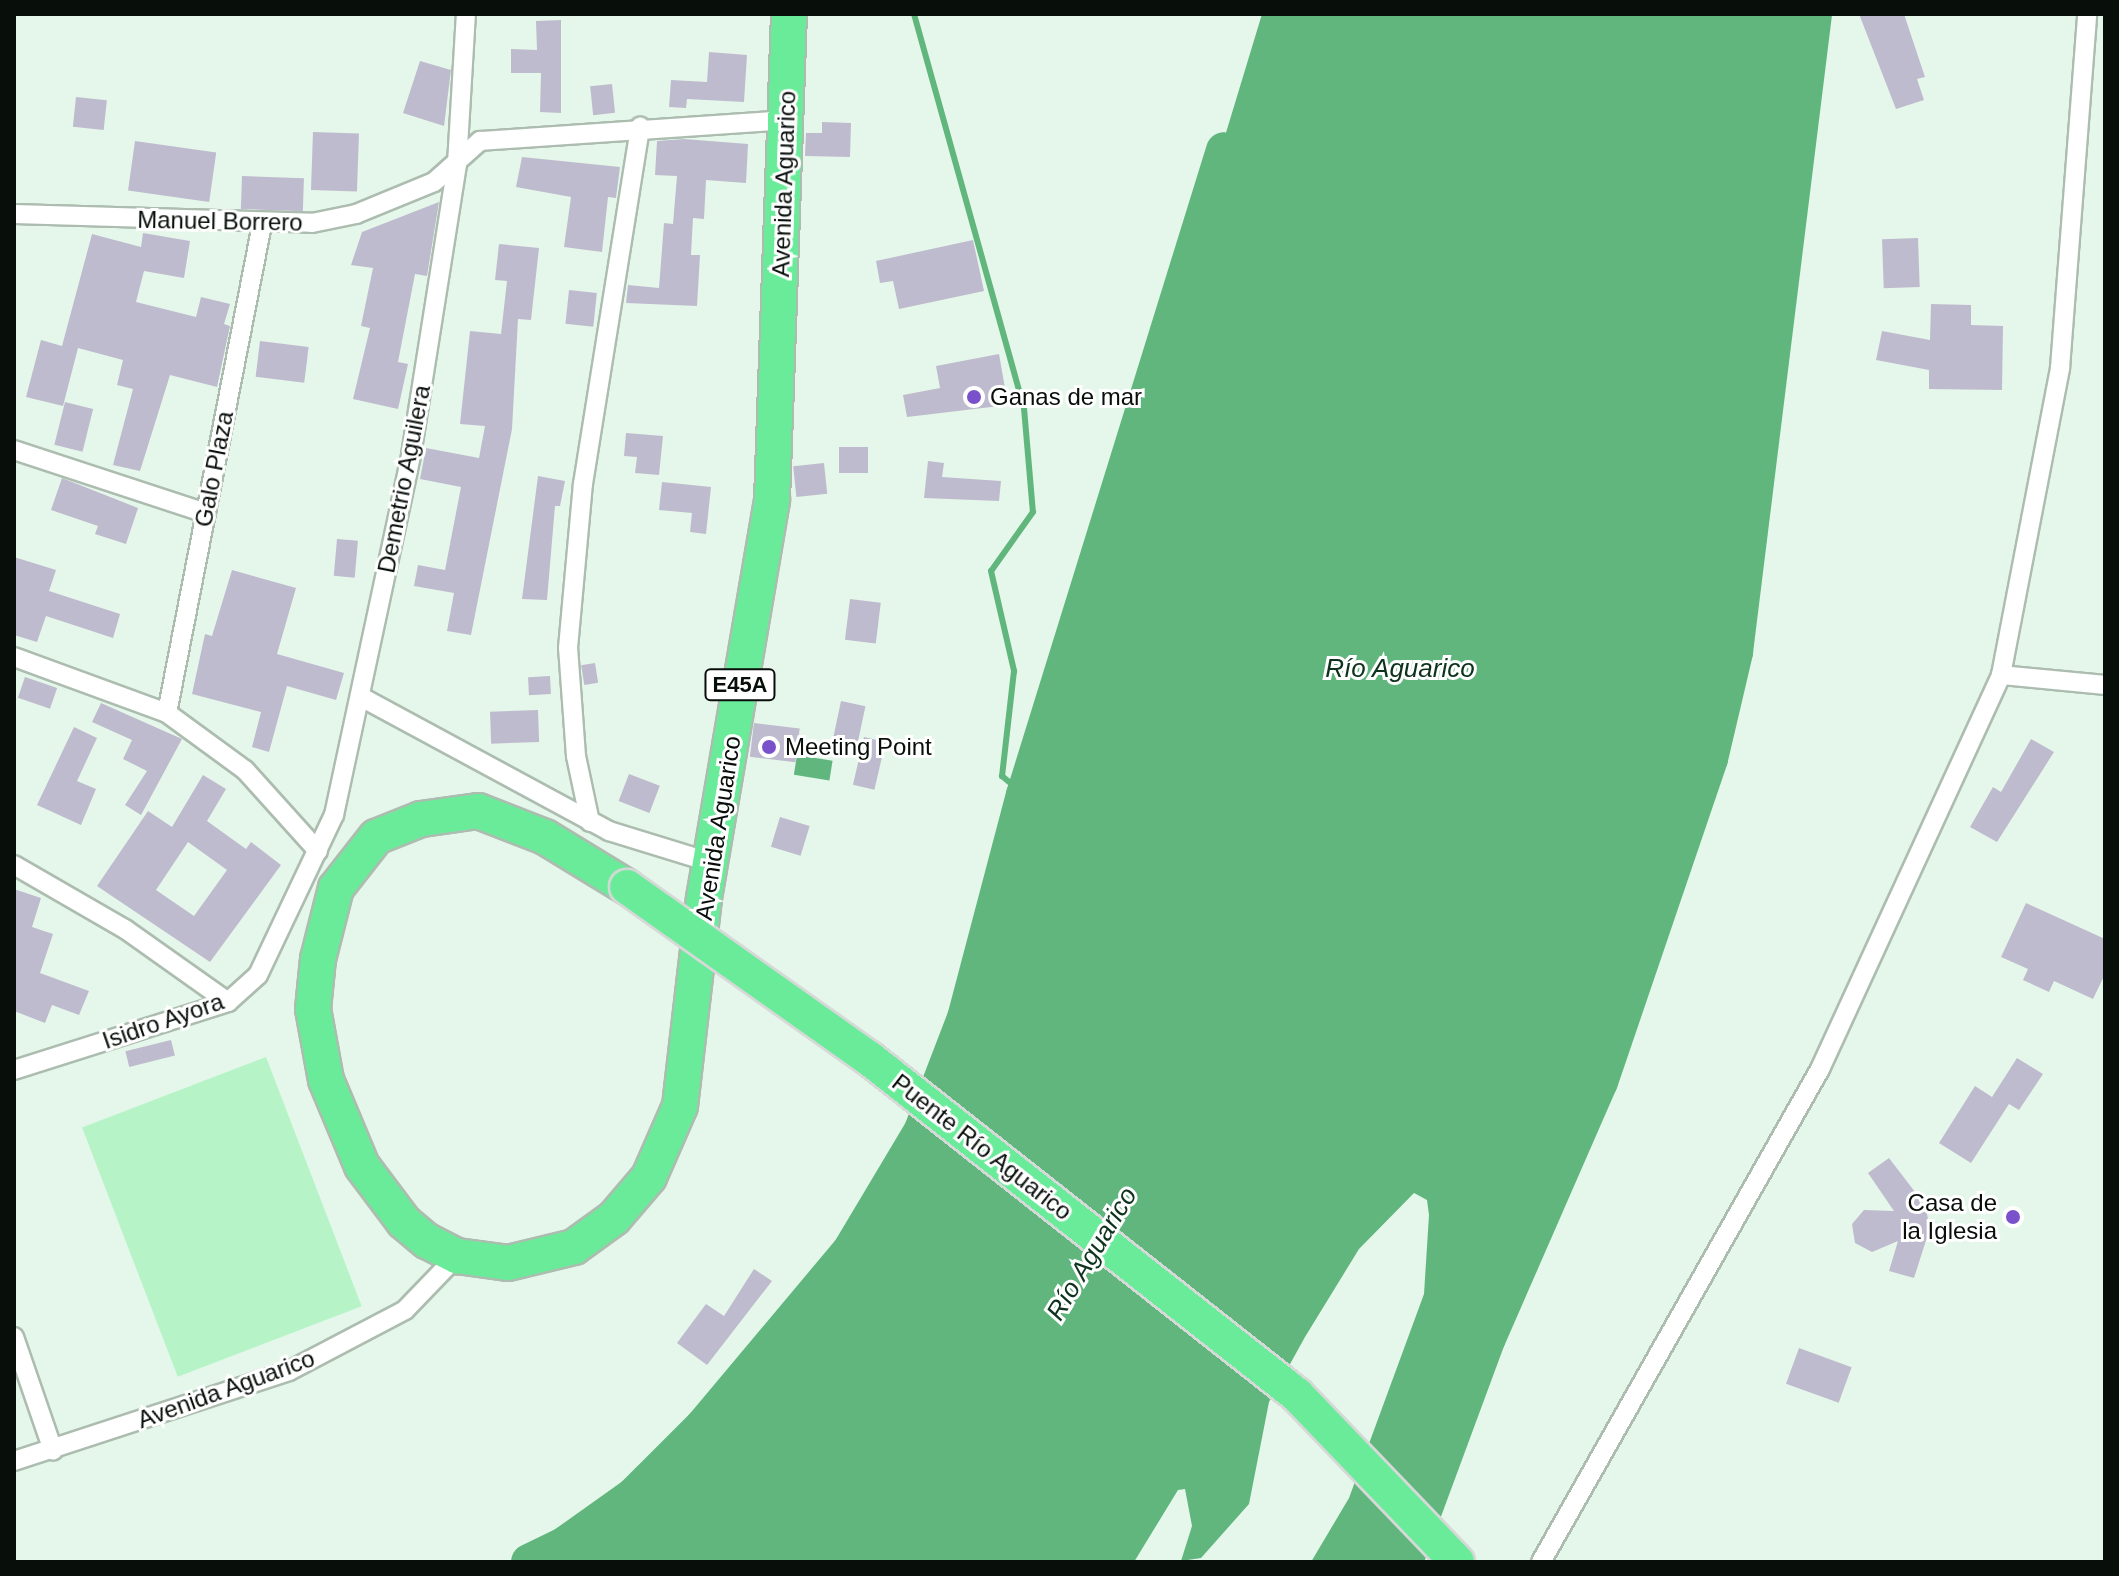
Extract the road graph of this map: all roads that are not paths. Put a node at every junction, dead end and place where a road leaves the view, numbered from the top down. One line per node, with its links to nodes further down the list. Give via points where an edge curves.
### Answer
1 (466, 14): 6 (street, Demetrio Aguilera)
2 (789, 14): 4 (highway, Avenida Aguarico / E45A)
3 (2087, 14): 12 (street, via 2060,368)
4 (786, 120): 5 (street, Manuel Borrero); 18 (highway, Avenida Aguarico / E45A, via 772,500)
5 (640, 127): 6 (street, Manuel Borrero, via 480,141); 16 (street, via 583,484 568,648 576,756)
6 (457, 164): 8 (street, Manuel Borrero, via 434,182 356,214); 14 (street, Demetrio Aguilera, via 411,455)
7 (14, 214): 8 (street, Manuel Borrero)
8 (262, 226): 10 (street, Galo Plaza)
9 (14, 450): 10 (street)
10 (206, 513): 15 (street, Galo Plaza)
11 (14, 657): 15 (street)
12 (2001, 675): 13 (street); 28 (street, via 1820,1069)
13 (2105, 685)
14 (363, 698): 16 (street); 17 (street, Demetrio Aguilera, via 334,815)
15 (167, 713): 17 (street, via 245,770)
16 (590, 822): 18 (street)
17 (318, 851): 20 (street, Demetrio Aguilera)
18 (710, 862): 23 (highway, Avenida Aguarico / E45A, via 683,1093 649,1177 614,1218 574,1247 508,1263)
19 (14, 865): 21 (street, via 125,929)
20 (278, 928): 21 (street, Isidro Ayora, via 258,975)
21 (228, 1002): 22 (street, Isidro Ayora)
22 (14, 1070)
23 (457, 1256): 25 (street, Avenida Aguarico, via 405,1310 289,1371); 27 (highway, Puente Río Aguarico / E45A, bridge, via 427,1241 383,1197 347,1138 326,1080 313,1009 318,959 336,888 376,837 421,819 478,811 545,837 627,887 870,1059 1297,1395)
24 (14, 1337): 25 (street)
25 (53, 1450): 26 (street, Avenida Aguarico)
26 (14, 1461)
27 (1457, 1562)
28 (1541, 1562)

